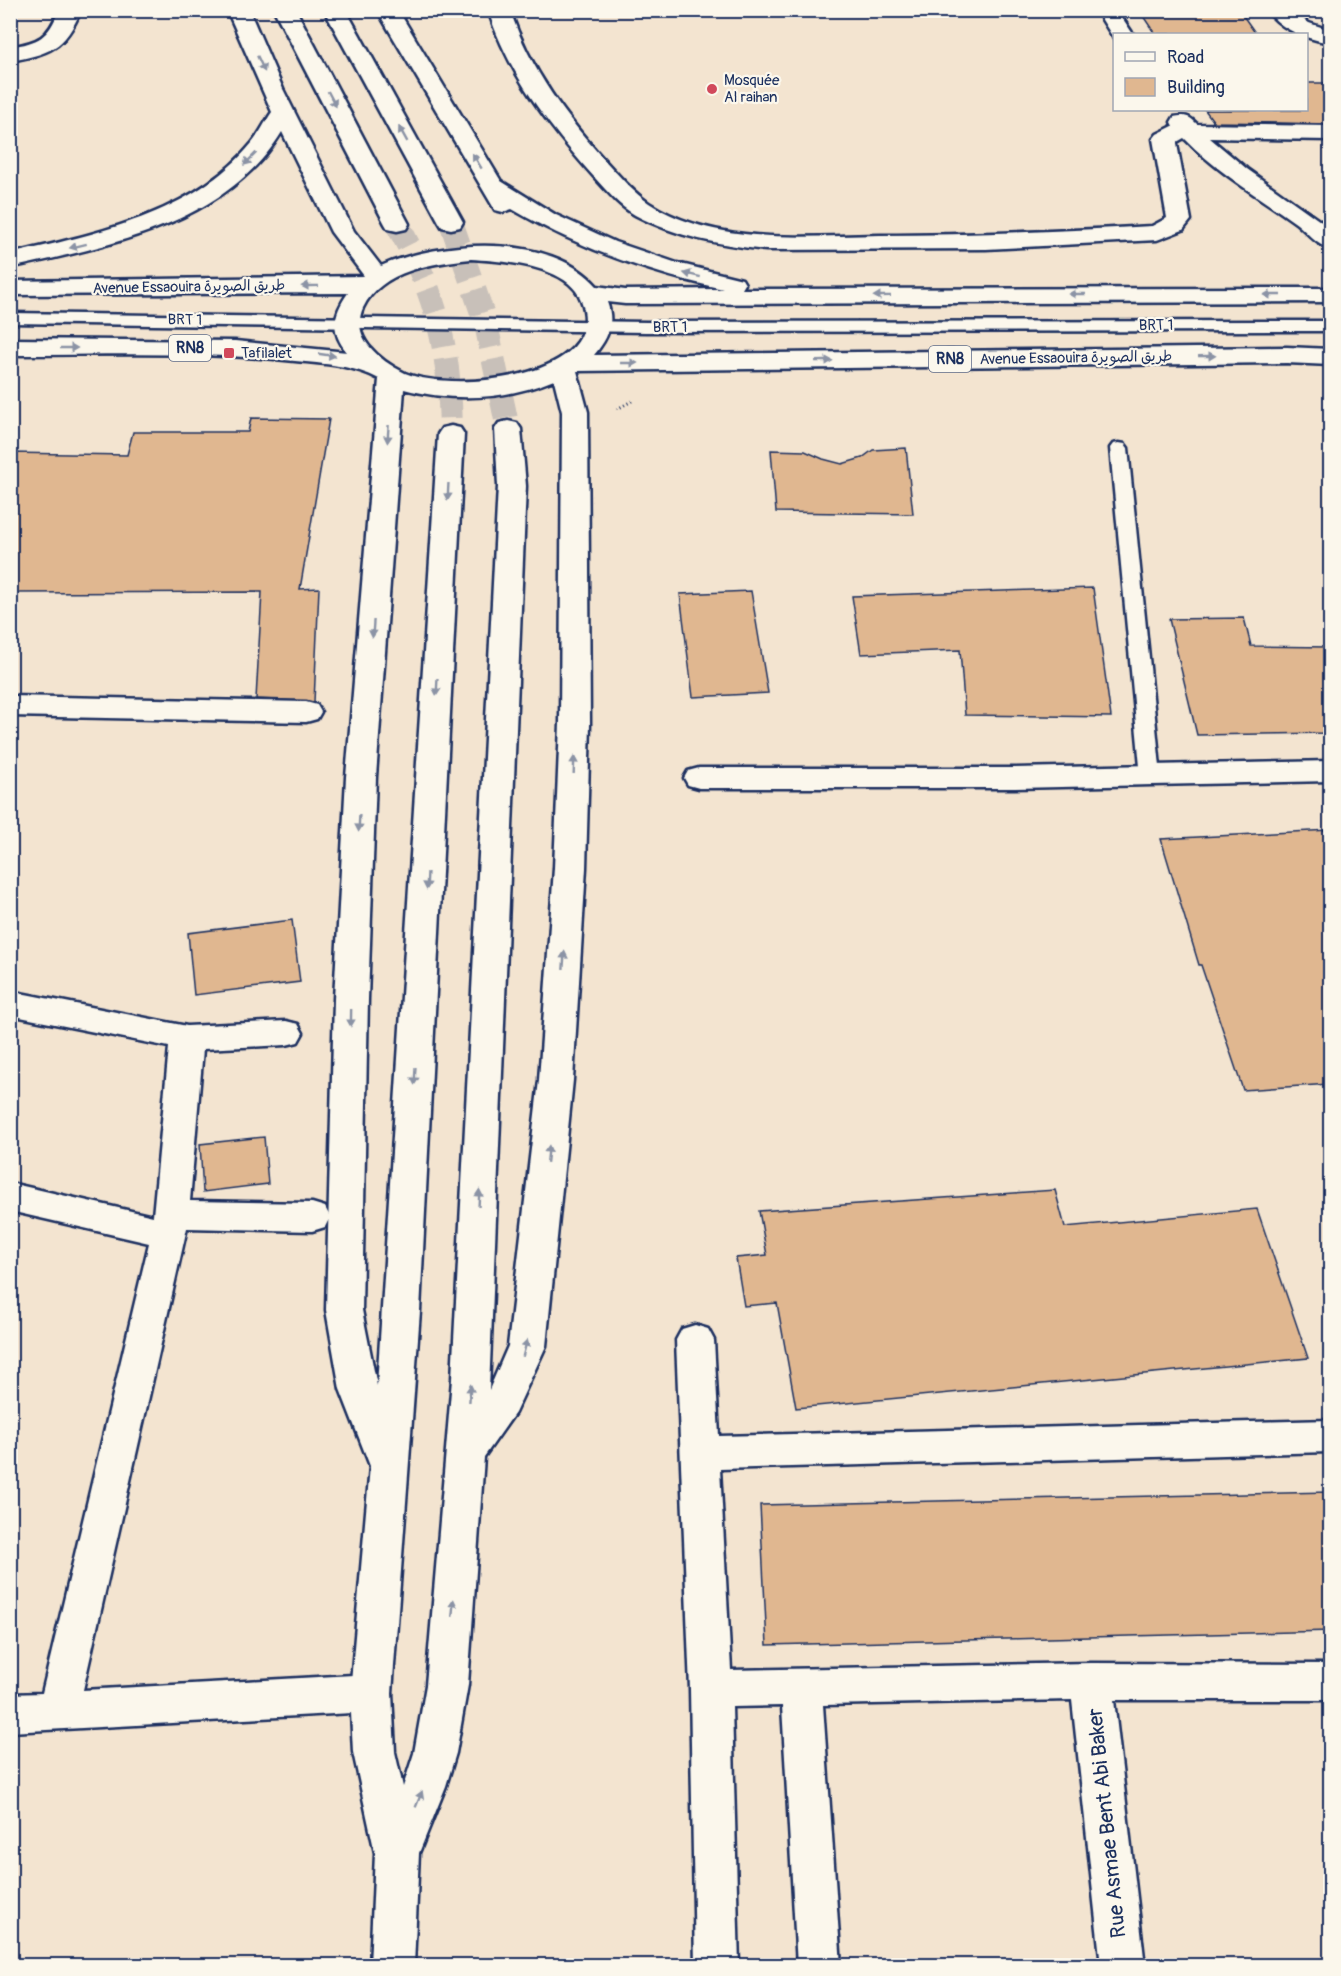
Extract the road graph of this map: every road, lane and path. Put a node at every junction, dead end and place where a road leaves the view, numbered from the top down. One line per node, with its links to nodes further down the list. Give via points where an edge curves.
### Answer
1 (70, 10): 11 (main road, via 61,33 43,48)
2 (238, 10): 13 (main road, one-way to 13)
3 (285, 10): 20 (main road, one-way to 20)
4 (334, 10): 18 (main road, one-way to 4)
5 (387, 10): 16 (main road, one-way to 5)
6 (499, 10): 14 (main road, via 510,44 536,89 581,148 625,196 662,220 713,236 766,243 890,244 1157,233 1174,225 1180,213 1165,139 1176,132)
7 (1106, 10): 9 (main road)
8 (1277, 10): 10 (main road, via 1299,28)
9 (1121, 33)
10 (1330, 37)
11 (10, 54)
12 (1173, 111): 14 (main road)
13 (283, 112): 22 (main road, one-way to 22, via 275,129 245,165 199,198 90,243); 24 (main road, via 343,232)
14 (1190, 131): 15 (main road); 17 (main road, via 1234,171)
15 (1330, 133)
16 (492, 186): 23 (main road); 28 (main road, one-way to 16, via 717,281 630,256 555,225)
17 (1293, 210): 19 (main road); 21 (main road)
18 (451, 222)
19 (1330, 222)
20 (398, 224)
21 (1330, 241)
22 (10, 261)
23 (544, 262): 24 (main road, via 496,253 445,255 405,266); 26 (main road, via 579,280)
24 (373, 282): 25 (main road, Avenue Essaouira طريق الصويرة, one-way to 25); 30 (main road, via 357,297)
25 (10, 288)
26 (590, 292): 28 (main road, via 625,297); 32 (main road, via 597,303)
27 (1330, 295): 28 (main road, one-way to 28)
28 (811, 297)
29 (10, 318): 30 (lane, BRT 1)
30 (347, 322): 32 (lane, BRT 1); 36 (main road, via 356,350)
31 (1330, 326): 32 (lane, BRT 1)
32 (598, 327): 35 (main road, via 593,339)
33 (10, 347): 36 (main road, RN8, one-way to 36, via 259,349 332,356)
34 (1330, 357): 35 (main road, Avenue Essaouira طريق الصويرة / RN8, one-way to 34)
35 (567, 364): 36 (main road, via 519,384 466,390 423,385); 53 (main road, one-way to 35, via 493,1419 514,1383 527,1346 555,1080 570,868 575,724 574,411)
36 (380, 369): 55 (main road, one-way to 55, via 351,999 344,1310 357,1388)
37 (508, 429): 53 (main road, one-way to 37, via 512,486)
38 (451, 434): 55 (main road, one-way to 55, via 402,1311)
39 (1119, 448): 43 (lane)
40 (10, 706): 41 (main road)
41 (306, 712)
42 (1330, 771): 43 (main road)
43 (1151, 777): 44 (main road)
44 (699, 778)
45 (10, 1003): 47 (main road)
46 (286, 1033): 47 (main road)
47 (187, 1038): 50 (main road)
48 (10, 1197): 50 (main road)
49 (312, 1216): 50 (main road)
50 (171, 1224): 61 (main road)
51 (695, 1340): 54 (main road)
52 (1330, 1436): 54 (main road)
53 (465, 1452): 63 (main road, one-way to 53, via 425,1786 442,1719)
54 (701, 1452): 59 (main road)
55 (389, 1464): 60 (main road)
56 (1091, 1681): 57 (main road); 58 (main road); 67 (main road, Rue Asmae Bent Abi Baker)
57 (1330, 1682)
58 (801, 1687): 59 (main road); 66 (main road)
59 (711, 1689): 65 (main road)
60 (371, 1693): 61 (main road); 63 (main road, via 374,1752)
61 (58, 1711): 62 (main road)
62 (10, 1713)
63 (397, 1853): 64 (main road)
64 (392, 1965)
65 (717, 1965)
66 (819, 1965)
67 (1123, 1965)

